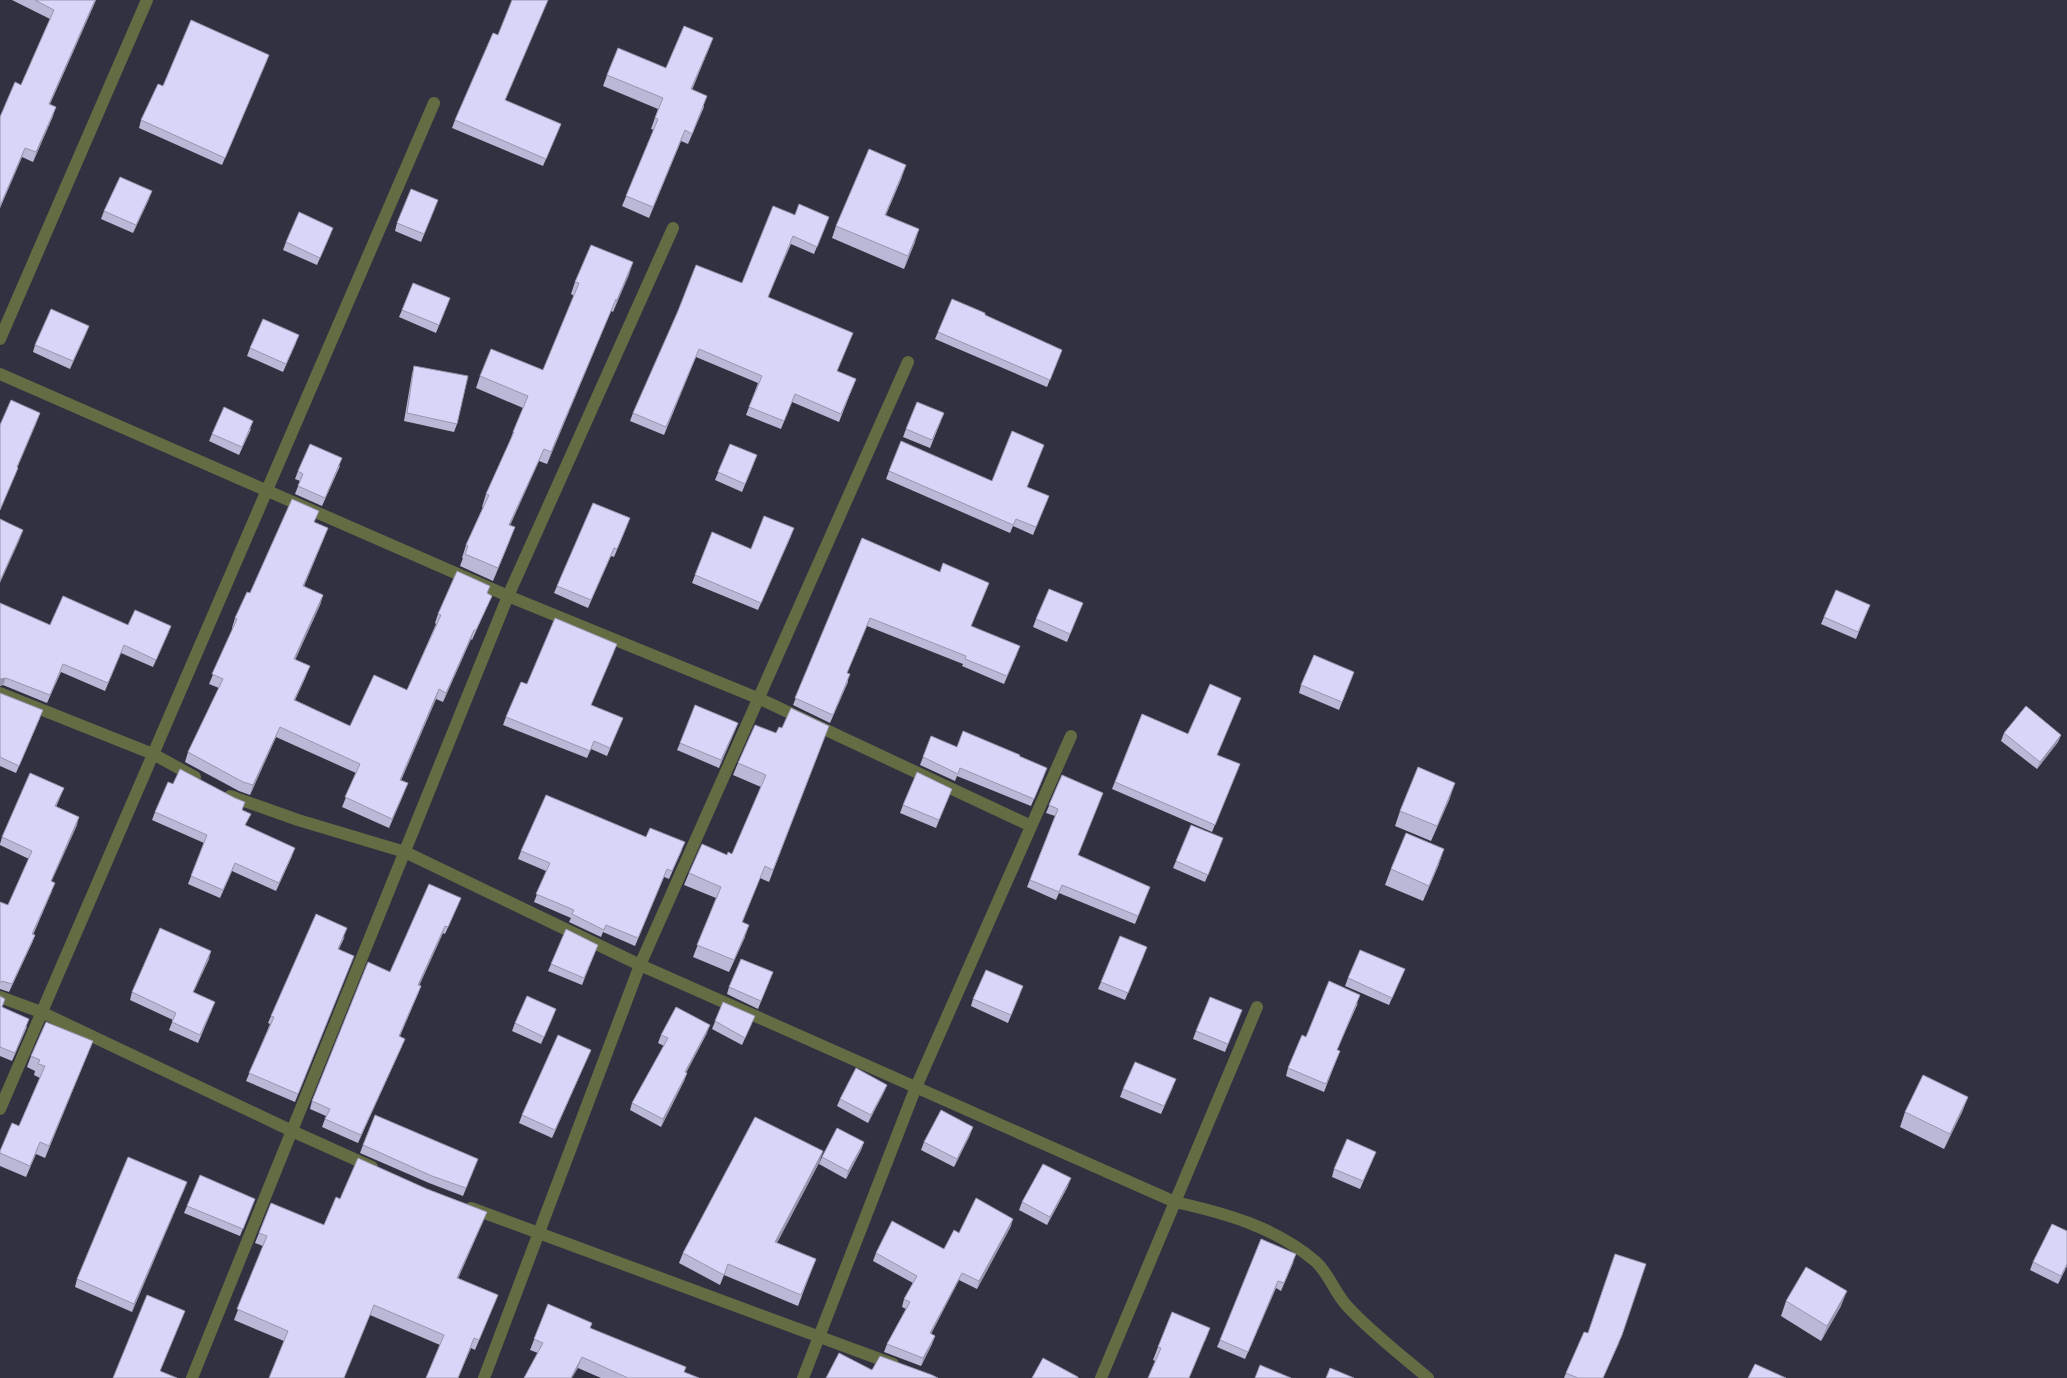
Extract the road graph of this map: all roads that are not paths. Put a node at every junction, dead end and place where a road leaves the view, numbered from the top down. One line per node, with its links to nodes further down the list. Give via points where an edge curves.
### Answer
1 (147, 0): 4 (street)
2 (434, 104): 7 (street)
3 (673, 228): 8 (street)
4 (0, 339)
5 (908, 362): 10 (street)
6 (0, 374): 7 (street)
7 (266, 491): 8 (street); 12 (street)
8 (508, 596): 10 (street); 16 (street)
9 (0, 693): 12 (street)
10 (760, 699): 15 (street); 17 (street)
11 (1071, 736): 15 (street)
12 (153, 754): 13 (street); 20 (street)
13 (203, 781)
14 (220, 790): 16 (street, via 236,799)
15 (1031, 826): 21 (street)
16 (405, 852): 17 (street); 23 (street)
17 (640, 965): 21 (street); 27 (street)
18 (0, 997): 20 (street)
19 (1257, 1007): 25 (street)
20 (41, 1012): 22 (street); 23 (street)
21 (916, 1087): 25 (street); 28 (street)
22 (0, 1109)
23 (292, 1131): 24 (street); 30 (street)
24 (381, 1171)
25 (1175, 1202): 33 (street); 34 (street, via 1221,1212 1245,1222 1280,1237 1316,1262 1363,1323)
26 (460, 1204): 27 (street)
27 (539, 1234): 28 (street); 31 (street)
28 (820, 1337): 29 (street); 32 (street)
29 (903, 1368)
30 (192, 1378)
31 (484, 1378)
32 (803, 1378)
33 (1101, 1378)
34 (1428, 1378)

